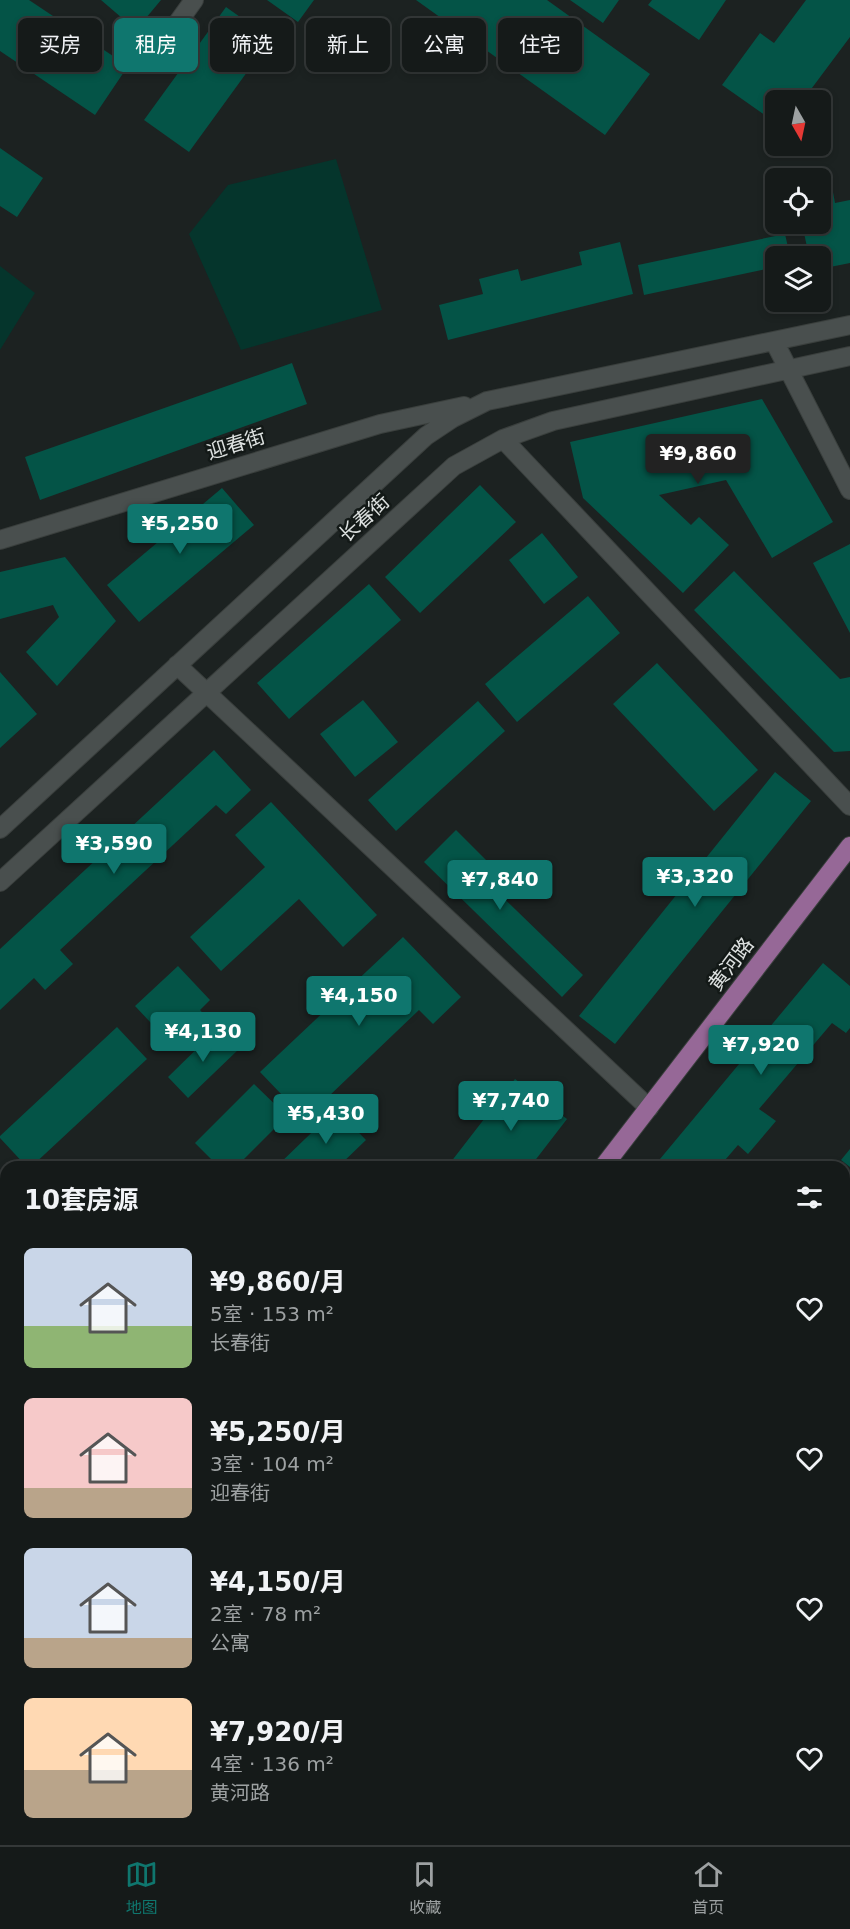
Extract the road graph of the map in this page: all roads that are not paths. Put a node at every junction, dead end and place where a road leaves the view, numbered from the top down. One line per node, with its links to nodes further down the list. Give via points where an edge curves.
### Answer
1 (194, 0): 2 (street)
2 (181, 18)
3 (850, 325): 4 (street, 长春街)
4 (774, 341): 6 (street); 7 (street, 长春街)
5 (850, 356): 6 (street, 长春街)
6 (788, 370): 8 (street, 长春街, via 553,421); 9 (street)
7 (487, 401): 10 (street, 迎春街, via 380,423); 11 (street, 长春街, via 426,436)
8 (503, 439): 12 (street, 长春街, via 454,466); 13 (street)
9 (850, 489)
10 (0, 540)
11 (177, 665): 12 (street); 14 (street, 长春街)
12 (207, 693): 16 (street, 长春街); 17 (street)
13 (850, 806)
14 (0, 829)
15 (850, 846): 17 (main road, 黄河路)
16 (0, 882)
17 (649, 1108): 18 (main road, 黄河路)
18 (608, 1161)

